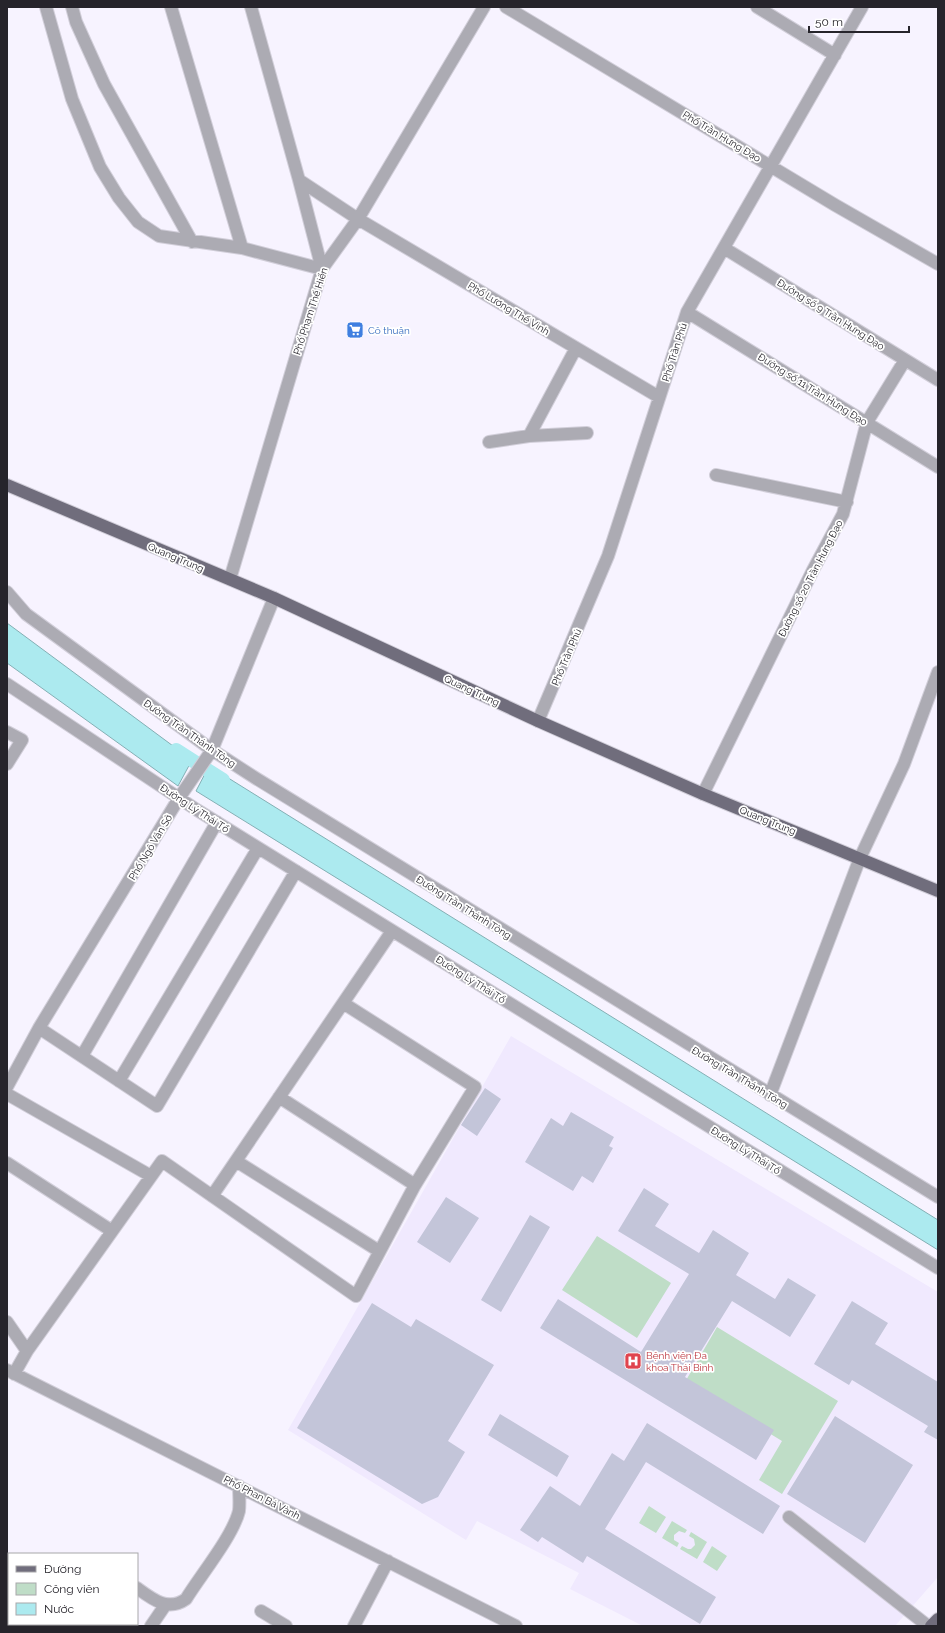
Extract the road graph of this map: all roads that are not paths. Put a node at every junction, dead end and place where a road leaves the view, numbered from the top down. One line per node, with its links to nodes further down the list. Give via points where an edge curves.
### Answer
1 (46, 7): 13 (street, via 72,99 100,167 119,198 138,222 160,236)
2 (72, 7): 13 (street, via 76,22 104,84)
3 (171, 7): 14 (street)
4 (251, 7): 11 (street)
5 (484, 7): 12 (street, Phố Phạm Thế Hiển)
6 (506, 7): 10 (street, Phố Trần Hưng Đạo)
7 (757, 7): 9 (street)
8 (862, 7): 9 (street, Phố Trần Phú)
9 (835, 55): 10 (street, Phố Trần Phú)
10 (773, 166): 15 (street, Phố Trần Phú); 16 (street, Phố Trần Hưng Đạo)
11 (299, 180): 12 (street, Phố Lương Thế Vinh); 17 (street)
12 (358, 219): 17 (street, Phố Phạm Thế Hiển); 19 (street, Phố Lương Thế Vinh)
13 (192, 242): 14 (street)
14 (242, 248): 17 (street)
15 (724, 248): 18 (street, Phố Trần Phú); 20 (street, Đường số 9 Trần Hưng Đạo)
16 (938, 264)
17 (322, 269): 31 (street, Phố Phạm Thế Hiển)
18 (687, 312): 22 (street, Phố Trần Phú); 23 (street, Đường số 11 Trần Hưng Đạo)
19 (576, 348): 22 (street, Phố Lương Thế Vinh); 25 (street)
20 (906, 360): 21 (street, Đường số 9 Trần Hưng Đạo); 23 (street, Đường số 20 Trần Hưng Đạo)
21 (938, 380)
22 (660, 398): 36 (street, Phố Trần Phú, via 608,556)
23 (867, 422): 27 (street, Đường số 11 Trần Hưng Đạo); 30 (street, Đường số 20 Trần Hưng Đạo)
24 (587, 433): 25 (street)
25 (530, 436): 26 (street)
26 (489, 442)
27 (938, 466)
28 (716, 475): 30 (street)
29 (7, 485): 31 (main road, Quang Trung)
30 (847, 502): 40 (street, Đường số 20 Trần Hưng Đạo)
31 (230, 579): 33 (main road, Quang Trung)
32 (7, 592): 38 (street, Đường Trần Thánh Tông, via 26,614)
33 (274, 598): 36 (main road, Quang Trung); 38 (street, Phố Ngô Văn Sở)
34 (938, 672): 44 (street, via 904,764)
35 (7, 684): 41 (street, Đường Lý Thái Tổ)
36 (538, 721): 40 (main road, Quang Trung)
37 (7, 732): 39 (street, via 22,740)
38 (209, 755): 41 (street, Phố Ngô Văn Sở); 54 (street, Đường Trần Thánh Tông)
39 (7, 764)
40 (703, 794): 44 (main road, Quang Trung)
41 (179, 798): 42 (street, Đường Lý Thái Tổ); 49 (street, Phố Ngô Văn Sở)
42 (217, 822): 43 (street, Đường Lý Thái Tổ); 50 (street)
43 (258, 848): 45 (street, Đường Lý Thái Tổ); 51 (street)
44 (860, 858): 46 (main road, Quang Trung); 54 (street)
45 (296, 871): 47 (street, Đường Lý Thái Tổ); 51 (street, via 157,1106)
46 (938, 891)
47 (392, 931): 48 (street); 64 (street, Đường Lý Thái Tổ)
48 (343, 1003): 55 (street); 59 (street, via 475,1087)
49 (40, 1028): 50 (street); 52 (street, Phố Ngô Văn Sở)
50 (82, 1056): 51 (street)
51 (119, 1081)
52 (7, 1087)
53 (7, 1094): 58 (street)
54 (770, 1095): 61 (street, Đường Trần Thánh Tông)
55 (279, 1097): 56 (street); 59 (street)
56 (236, 1162): 60 (street); 63 (street)
57 (7, 1163): 62 (street)
58 (151, 1176): 60 (street, via 162,1161); 62 (street)
59 (415, 1185): 63 (street)
60 (212, 1196): 63 (street, via 356,1296)
61 (938, 1197)
62 (112, 1231): 66 (street)
63 (379, 1251)
64 (938, 1268)
65 (7, 1322): 66 (street)
66 (27, 1351): 67 (street)
67 (11, 1372): 68 (street, Phố Phan Bá Vành)
68 (239, 1486): 70 (street, Phố Phan Bá Vành); 72 (street, via 238,1512 229,1532 186,1599 176,1604)
69 (789, 1517): 79 (street)
70 (388, 1561): 77 (street); 78 (street, Phố Phan Bá Vành)
71 (138, 1589): 72 (street, via 155,1601)
72 (166, 1604): 75 (street)
73 (261, 1611): 76 (street)
74 (938, 1619): 80 (main road)
75 (151, 1626)
76 (286, 1626)
77 (354, 1626)
78 (516, 1626)
79 (928, 1626)
80 (931, 1626)

